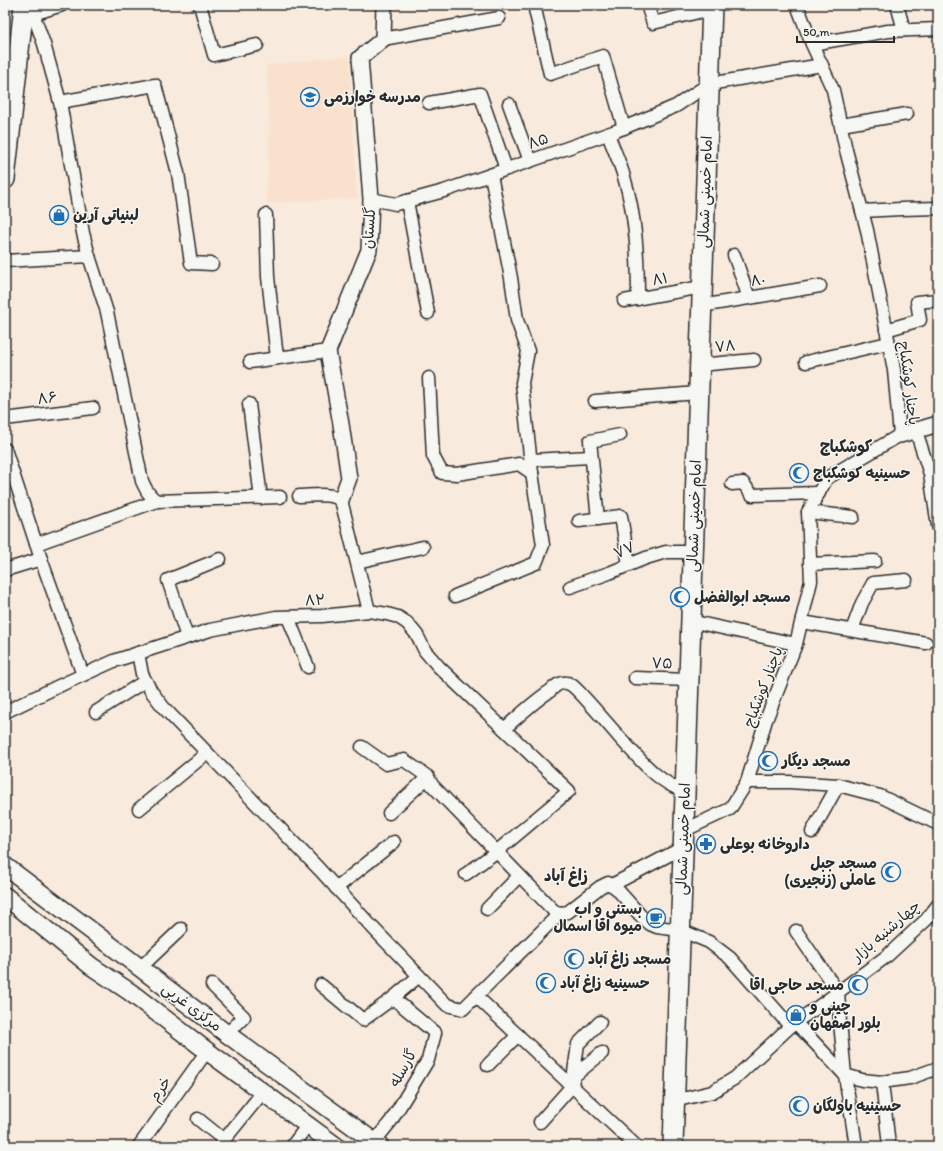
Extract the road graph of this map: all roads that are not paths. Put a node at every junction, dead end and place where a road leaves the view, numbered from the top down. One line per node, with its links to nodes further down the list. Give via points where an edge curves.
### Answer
1 (62, 5): 9 (street)
2 (200, 5): 15 (street, via 214,55)
3 (384, 5): 13 (street)
4 (534, 5): 23 (street, via 550,74 603,56)
5 (646, 5): 8 (street, via 653,23)
6 (797, 5): 14 (street, پاچنار کوشکباج)
7 (897, 5): 12 (street)
8 (712, 7): 17 (main road, امام خمینی شمالی)
9 (29, 8): 18 (street, via 44,44); 28 (main road)
10 (499, 18): 13 (street)
11 (938, 29): 12 (street)
12 (904, 30): 14 (street)
13 (384, 39): 29 (street, گلستان, via 360,58)
14 (812, 44): 16 (street, پاچنار کوشکباج)
15 (257, 45)
16 (822, 64): 17 (street); 22 (street, پاچنار کوشکباج, via 833,90)
17 (709, 84): 23 (street, ۸۵, via 676,106); 39 (main road, امام خمینی شمالی)
18 (60, 102): 35 (street); 37 (street, via 155,85 178,173 191,263)
19 (429, 103): 26 (street, via 480,94)
20 (509, 104): 25 (street)
21 (907, 114): 22 (street)
22 (840, 125): 32 (street, پاچنار کوشکباج)
23 (624, 128): 24 (street, ۸۵)
24 (608, 134): 25 (street, ۸۵); 41 (street, via 624,177 633,218 638,266)
25 (530, 161): 26 (street, ۸۵)
26 (506, 169): 27 (street, ۸۵)
27 (491, 175): 30 (street, ۸۵); 66 (street, via 517,320 528,351 522,383)
28 (5, 179)
29 (371, 199): 30 (street, ۸۵, via 396,204); 48 (street, گلستان, via 369,250)
30 (407, 201): 45 (street)
31 (938, 208): 32 (street)
32 (862, 211): 46 (street, پاچنار کوشکباج)
33 (266, 215): 49 (street, via 268,277)
34 (734, 255): 40 (street)
35 (89, 256): 36 (street); 74 (street, via 107,312 142,481 150,497)
36 (5, 261)
37 (212, 264)
38 (820, 286): 40 (street, ۸۰)
39 (702, 287): 41 (street, ۸۱); 44 (main road, امام خمینی شمالی)
40 (750, 298): 44 (street, ۸۰)
41 (638, 299): 43 (street, ۸۱)
42 (938, 300): 46 (street, via 917,302 920,320)
43 (624, 301)
44 (701, 306): 53 (main road, امام خمینی شمالی)
45 (428, 313)
46 (886, 330): 47 (street, پاچنار کوشکباج)
47 (888, 343): 52 (street); 63 (street, پاچنار کوشکباج, via 894,370)
48 (328, 351): 49 (street); 73 (street, via 349,478)
49 (277, 358): 51 (street)
50 (754, 360): 53 (street, ۷۸)
51 (250, 362)
52 (806, 362)
53 (699, 365): 55 (main road, امام خمینی شمالی)
54 (429, 378): 67 (street, via 433,456 442,473 457,474 519,464)
55 (698, 393): 56 (street); 82 (main road, امام خمینی شمالی)
56 (595, 401)
57 (249, 404): 72 (street)
58 (92, 408): 59 (street, ۸۶)
59 (5, 420)
60 (938, 424): 61 (street)
61 (916, 431): 63 (street); 78 (street, via 930,474)
62 (620, 435): 65 (street, via 590,441)
63 (900, 435): 69 (street, پاچنار کوشکباج, via 827,478)
64 (5, 449): 80 (street)
65 (591, 457): 66 (street); 77 (street)
66 (531, 460): 67 (street)
67 (532, 473): 92 (street, via 543,545 536,563)
68 (732, 484): 69 (street, via 743,483 752,495)
69 (819, 494): 75 (street, پاچنار کوشکباج)
70 (299, 496): 73 (street, via 330,495)
71 (280, 497): 72 (street)
72 (261, 498): 74 (street)
73 (341, 500): 86 (street)
74 (157, 501): 80 (street)
75 (808, 512): 76 (street); 87 (street, پاچنار کوشکباج)
76 (853, 517)
77 (598, 519): 79 (street); 88 (street, via 621,516)
78 (938, 520)
79 (579, 521)
80 (36, 544): 83 (street)
81 (423, 547): 86 (street)
82 (693, 552): 88 (street, ۷۷, via 666,552); 95 (main road, امام خمینی شمالی)
83 (41, 559): 89 (street); 103 (street)
84 (220, 559): 98 (street, via 168,580)
85 (874, 561): 87 (street)
86 (357, 562): 93 (street)
87 (810, 564): 96 (street, پاچنار کوشکباج, via 811,581)
88 (629, 565): 91 (street, ۷۷)
89 (5, 570)
90 (906, 580): 97 (street, via 873,583 862,602)
91 (570, 587)
92 (455, 596)
93 (369, 611): 94 (street, ۸۲); 109 (street, ۸۲, via 398,617 407,623 439,667)
94 (288, 617): 98 (street, ۸۲, via 210,630); 102 (street)
95 (690, 621): 99 (street); 105 (main road, امام خمینی شمالی)
96 (802, 622): 97 (street); 99 (street, پاچنار کوشکباج)
97 (852, 630): 100 (street)
98 (187, 637): 101 (street, ۸۲)
99 (796, 644): 113 (street, پاچنار کوشکباج, via 766,720)
100 (926, 644)
101 (138, 653): 103 (street, ۸۲); 106 (street)
102 (308, 667)
103 (83, 675): 107 (street, ۸۲)
104 (635, 678): 105 (street, ۷۵)
105 (688, 680): 115 (main road, امام خمینی شمالی)
106 (145, 681): 108 (street); 111 (street, via 164,708)
107 (5, 712)
108 (96, 712)
109 (504, 729): 115 (street, via 536,700 563,682 568,683 574,686 642,762 661,779); 122 (street, ۸۲, via 570,792)
110 (362, 747): 112 (street, via 386,764 404,760)
111 (207, 753): 116 (street); 127 (street)
112 (428, 777): 117 (street); 122 (street, via 432,785)
113 (747, 782): 114 (street); 120 (street, پاچنار کوشکباج, via 730,809)
114 (838, 785): 118 (street, via 880,796); 119 (street)
115 (684, 791): 120 (main road, امام خمینی شمالی)
116 (139, 809)
117 (389, 813)
118 (938, 824)
119 (812, 832)
120 (683, 839): 126 (street, پاچنار کوشکباج); 133 (main road, امام خمینی شمالی)
121 (394, 842): 127 (street)
122 (496, 852): 124 (street); 125 (street)
123 (5, 866): 135 (main road, مرکزی غربی)
124 (466, 874)
125 (519, 876): 130 (street); 131 (street, via 554,911)
126 (612, 885): 131 (street, پاچنار کوشکباج, via 608,883 600,887 568,912); 133 (street, via 650,924)
127 (336, 888): 136 (street)
128 (5, 896): 146 (main road, مرکزی غربی, via 91,966 130,992)
129 (938, 905): 139 (street, چهارشنبه بازار, via 926,920 887,956)
130 (487, 909)
131 (560, 913): 140 (street, پاچنار کوشکباج)
132 (181, 929): 135 (street)
133 (680, 930): 143 (street, via 709,942 730,958); 154 (main road, امام خمینی شمالی)
134 (796, 931): 139 (street)
135 (140, 968): 144 (main road, مرکزی غربی)
136 (419, 976): 140 (street, پاچنار کوشکباج, via 447,1005 463,1009); 141 (street)
137 (212, 985): 144 (street, via 244,1017)
138 (321, 985): 141 (street, via 363,1020)
139 (838, 992): 143 (street, چهارشنبه بازار); 150 (street)
140 (476, 996): 145 (street)
141 (393, 998): 158 (street, گارسله, via 435,1033 428,1060)
142 (600, 1022): 151 (street, via 578,1044)
143 (793, 1024): 150 (street); 154 (street, چهارشنبه بازار, via 735,1078 712,1092)
144 (227, 1034): 158 (main road, مرکزی غربی)
145 (518, 1035): 148 (street); 151 (street)
146 (207, 1051): 153 (main road, مرکزی غربی); 159 (street, خرم)
147 (602, 1053): 151 (street)
148 (488, 1065)
149 (938, 1068): 152 (street, via 910,1078)
150 (845, 1075): 152 (street); 164 (street)
151 (573, 1081): 156 (street); 162 (street)
152 (882, 1082): 165 (street)
153 (263, 1092): 155 (street, via 224,1140); 157 (main road, مرکزی غربی)
154 (674, 1101): 163 (main road, امام خمینی شمالی)
155 (198, 1119)
156 (540, 1122)
157 (307, 1126): 160 (street); 161 (main road, مرکزی غربی)
158 (377, 1144)
159 (139, 1146)
160 (292, 1146)
161 (336, 1146)
162 (636, 1146)
163 (672, 1146)
164 (856, 1146)
165 (889, 1146)

